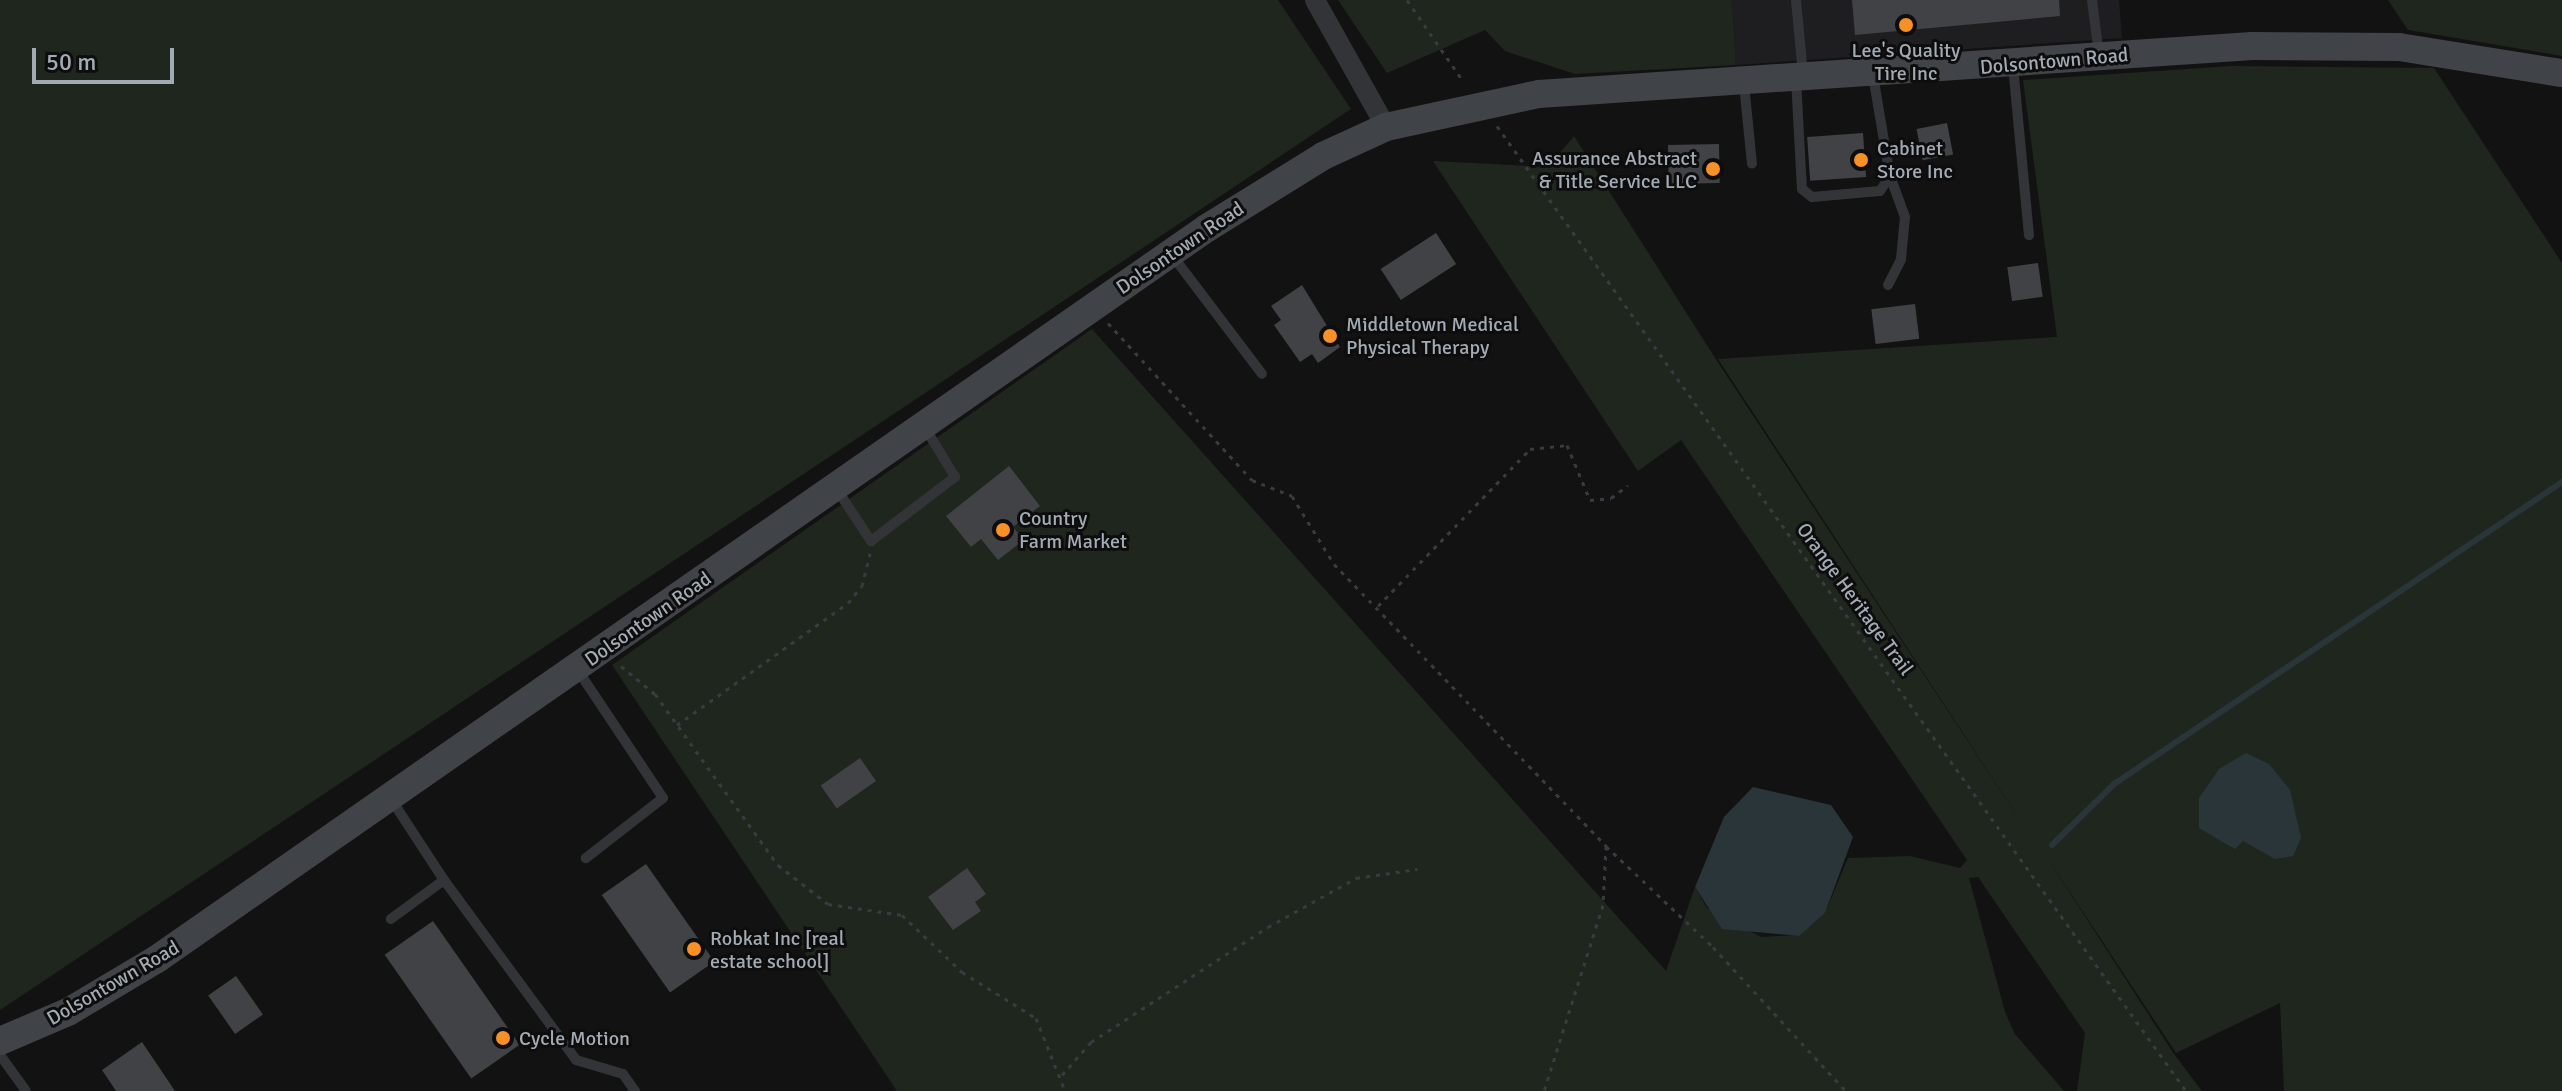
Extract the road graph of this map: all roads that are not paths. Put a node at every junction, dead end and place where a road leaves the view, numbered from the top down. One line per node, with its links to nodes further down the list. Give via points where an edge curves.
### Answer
1 (1315, 0): 10 (street)
2 (1796, 0): 8 (lane)
3 (2092, 0): 4 (lane)
4 (2100, 57): 5 (street, Dolsontown Road); 6 (street, Dolsontown Road, via 2363,44)
5 (2013, 64): 7 (street, Dolsontown Road); 13 (lane)
6 (2562, 73)
7 (1873, 75): 8 (street, Dolsontown Road); 12 (lane)
8 (1800, 79): 9 (street, Dolsontown Road); 12 (lane, via 1802,189 1812,197 1880,191)
9 (1744, 82): 10 (street, Dolsontown Road, via 1500,99); 11 (lane)
10 (1386, 127): 14 (street, Dolsontown Road, via 1291,174)
11 (1752, 164)
12 (1890, 176): 15 (lane, via 1905,217 1901,259)
13 (2029, 235)
14 (1170, 254): 16 (lane); 17 (street, Dolsontown Road)
15 (1888, 285)
16 (1262, 374)
17 (923, 424): 18 (street, Dolsontown Road); 18 (lane, via 955,477 871,541)
18 (835, 486): 19 (street, Dolsontown Road)
19 (577, 669): 20 (street, Dolsontown Road); 21 (lane, via 663,798)
20 (391, 799): 22 (lane); 24 (street, Dolsontown Road, via 157,959)
21 (586, 858)
22 (444, 880): 23 (lane); 27 (lane, via 576,1060 623,1074)
23 (391, 919)
24 (0, 1041)
25 (0, 1055): 26 (lane)
26 (26, 1091)
27 (635, 1091)

